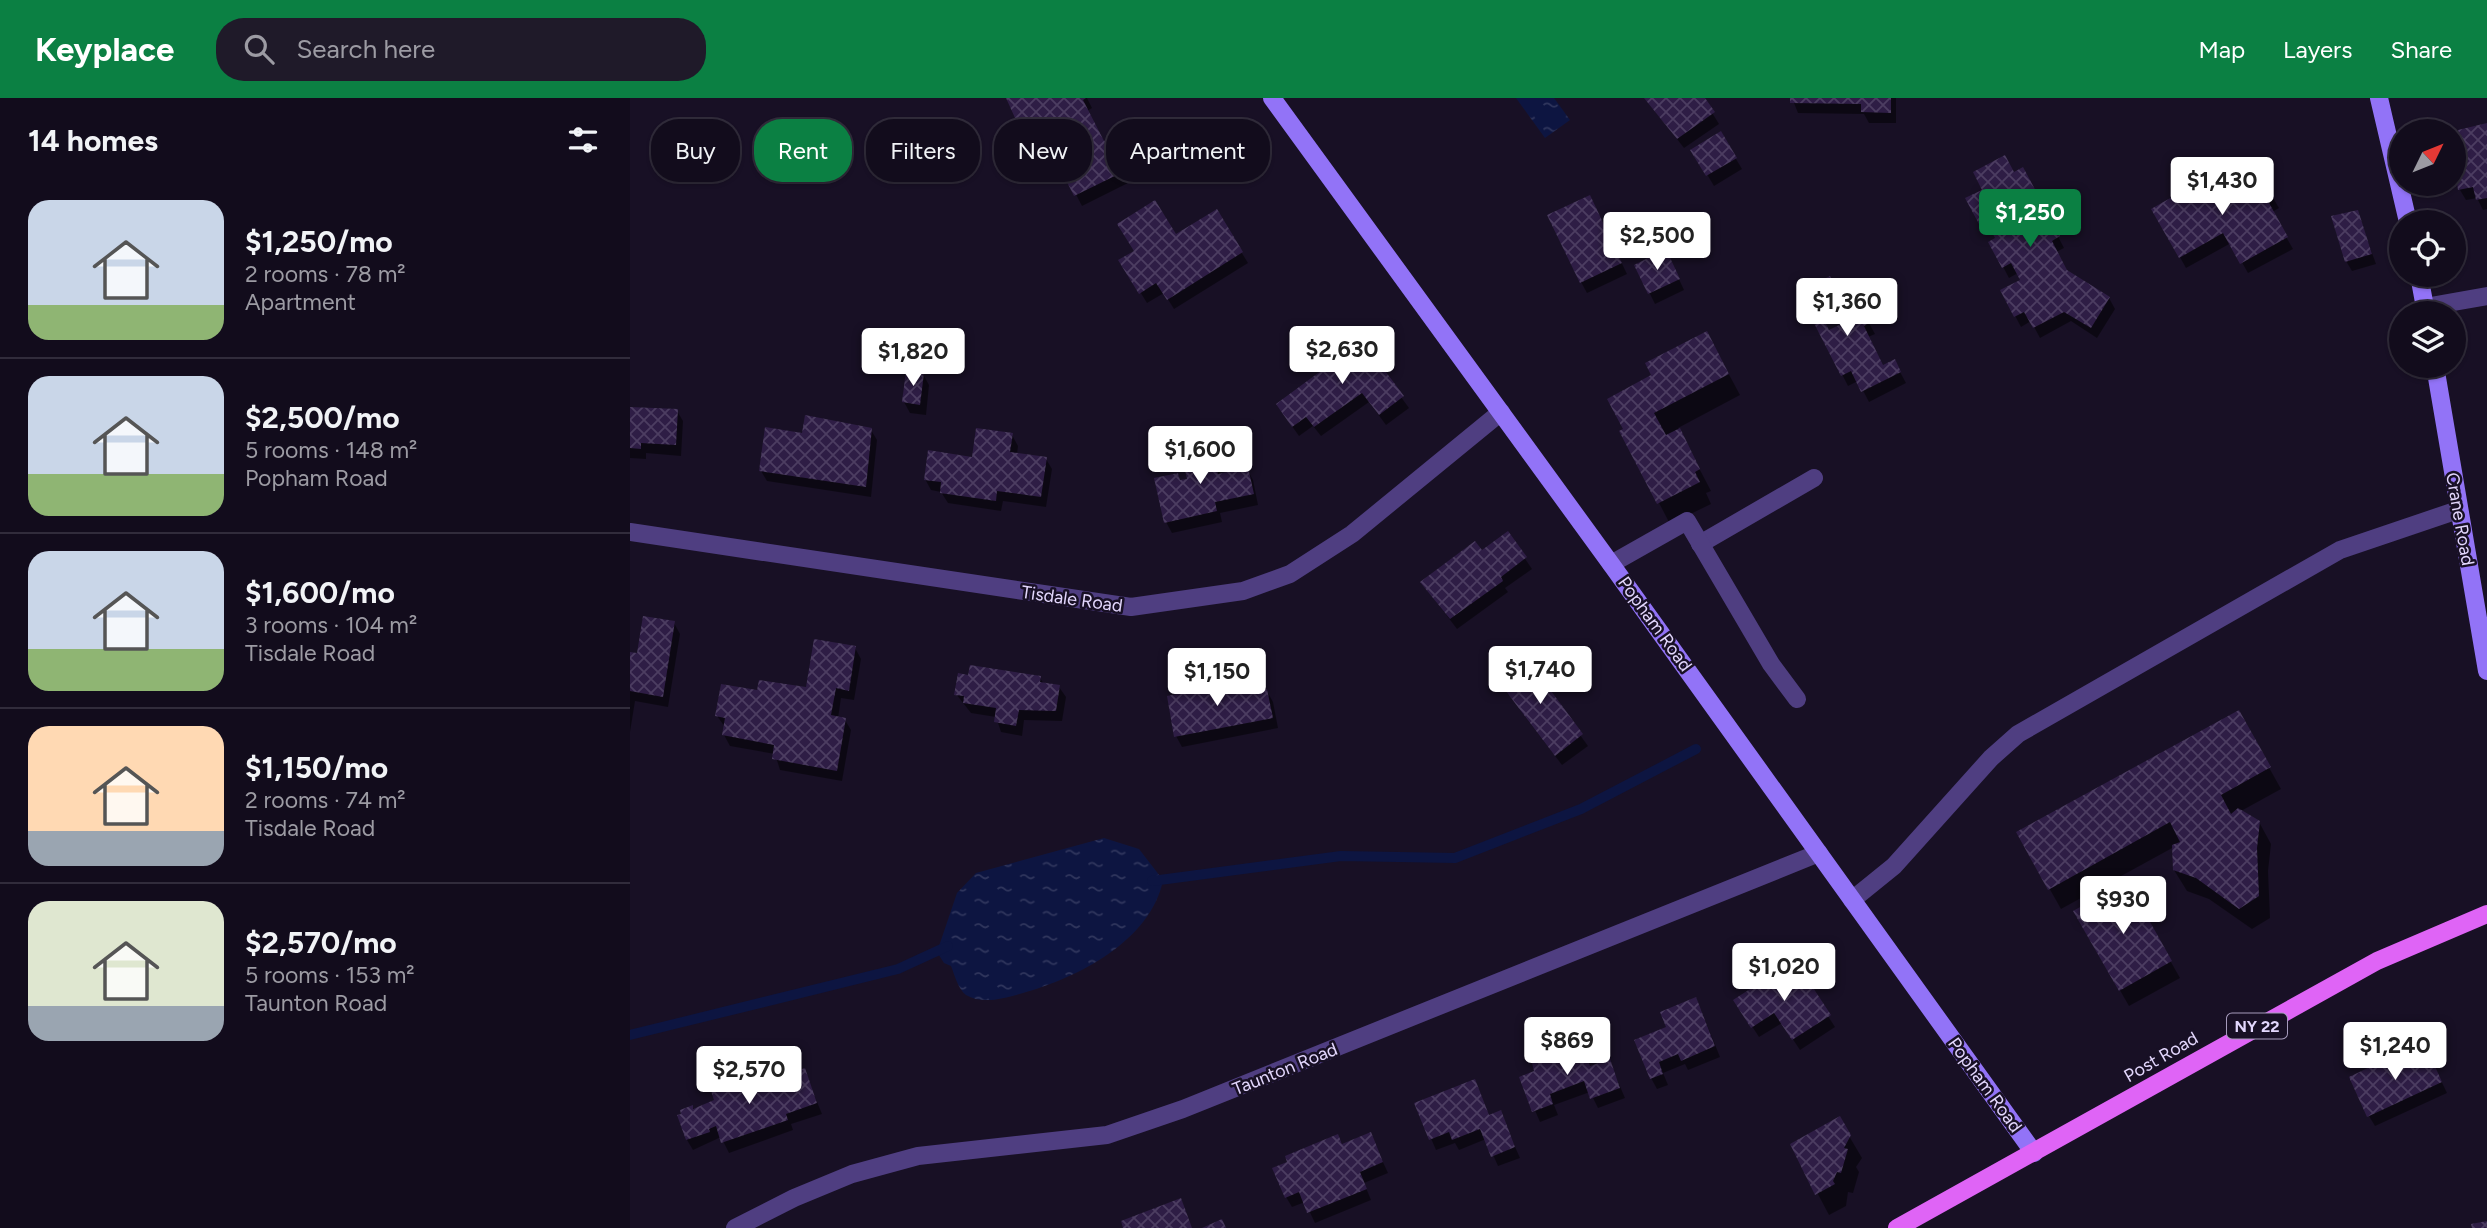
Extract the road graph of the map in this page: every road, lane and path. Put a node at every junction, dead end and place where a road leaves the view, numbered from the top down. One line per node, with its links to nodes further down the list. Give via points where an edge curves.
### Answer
1 (1272, 98): 7 (main road, Popham Road)
2 (2379, 98): 3 (main road)
3 (2405, 210)
4 (2487, 296): 5 (street)
5 (2465, 301)
6 (2436, 378): 9 (main road, Crane Road)
7 (1501, 412): 10 (street, Tisdale Road, via 1352,534 1290,574 1243,590 1176,603 1131,607); 12 (main road, Popham Road)
8 (1814, 478): 11 (street)
9 (2458, 510): 13 (main road, Crane Road); 16 (street, via 2340,550 2018,734 1894,866)
10 (630, 532)
11 (1700, 544): 12 (street, via 1686,521); 14 (street)
12 (1611, 564): 15 (main road, Popham Road)
13 (2487, 671)
14 (1797, 699)
15 (1819, 853): 16 (main road, Popham Road); 19 (street, Taunton Road, via 1183,1109 1107,1135 918,1156 852,1174)
16 (1852, 900): 18 (main road, Popham Road)
17 (2487, 914): 18 (main road, Post Road / NY 22, via 2377,961)
18 (2034, 1153): 20 (main road, Post Road / NY 22)
19 (735, 1228)
20 (1897, 1228)

